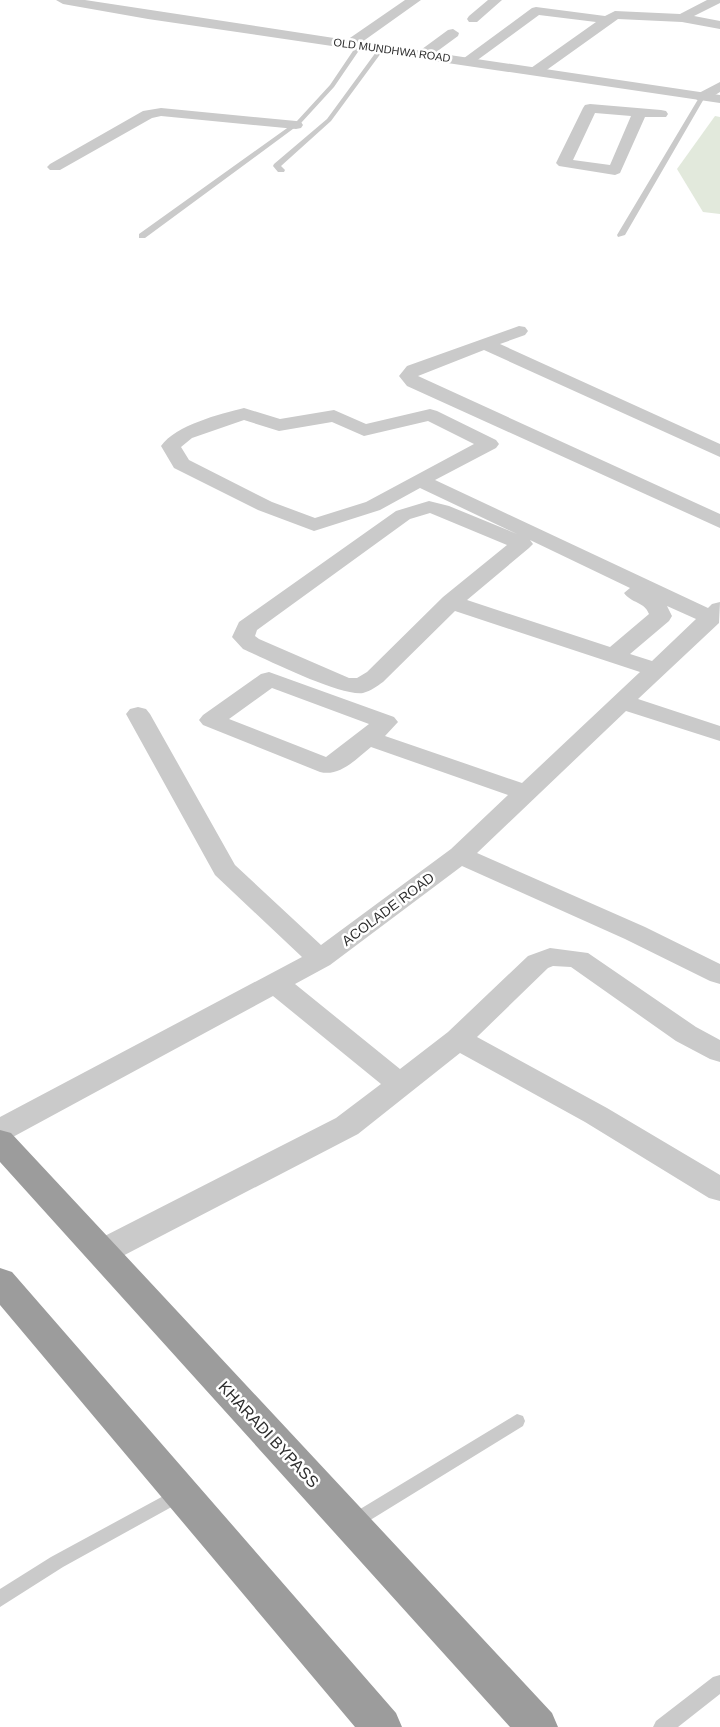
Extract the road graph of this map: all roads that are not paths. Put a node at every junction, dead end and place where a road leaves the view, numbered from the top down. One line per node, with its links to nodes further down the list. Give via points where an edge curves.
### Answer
1 (63, 0): 12 (street, OLD MUNDHWA ROAD)
2 (414, 0): 12 (street)
3 (496, 0): 7 (street)
4 (716, 0): 8 (street)
5 (575, 4): 6 (street)
6 (562, 13): 9 (street); 15 (street, via 541,11 530,14)
7 (474, 18)
8 (682, 18): 9 (street, via 623,14); 10 (street)
9 (606, 20): 16 (street)
10 (720, 25)
11 (453, 33): 14 (street)
12 (355, 45): 13 (street, OLD MUNDHWA ROAD); 23 (lane, via 322,98)
13 (381, 49): 14 (street, OLD MUNDHWA ROAD); 27 (lane, via 330,120 277,166)
14 (423, 55): 15 (street, OLD MUNDHWA ROAD)
15 (467, 61): 16 (street, OLD MUNDHWA ROAD)
16 (536, 71): 18 (street, OLD MUNDHWA ROAD)
17 (720, 86): 19 (street)
18 (673, 92): 19 (street, OLD MUNDHWA ROAD); 22 (street)
19 (702, 97): 20 (street, OLD MUNDHWA ROAD); 29 (lane)
20 (720, 99)
21 (640, 112): 21 (street, via 590,108 564,163 614,170); 22 (street)
22 (662, 114): 24 (street)
23 (296, 125): 26 (street, via 161,112 148,114); 30 (lane)
24 (652, 129)
25 (638, 152): 28 (street)
26 (55, 167)
27 (281, 170)
28 (620, 183)
29 (622, 235)
30 (142, 236)
31 (519, 331): 32 (street)
32 (485, 344): 33 (street); 35 (street, via 413,370 408,376 414,382)
33 (720, 451)
34 (419, 480): 34 (street, via 373,506 314,524 265,506 181,464 171,446 184,434 244,414 278,425 334,416 364,430 430,414 490,444); 38 (street)
35 (720, 522)
36 (522, 544): 37 (street); 37 (street, via 442,510 429,507 417,510 403,515 246,627 243,636 251,644 344,684 361,686 375,677); 39 (street, via 651,600 659,608 661,616)
37 (452, 602): 39 (street)
38 (716, 613): 40 (street, ACOLADE ROAD)
39 (614, 656): 40 (street)
40 (656, 670): 41 (street, ACOLADE ROAD)
41 (622, 702): 43 (street); 45 (street, ACOLADE ROAD)
42 (138, 714): 47 (street, via 224,869)
43 (720, 734)
44 (368, 738): 44 (street, via 386,722 269,679 211,720 329,767); 45 (street)
45 (526, 793): 46 (street, ACOLADE ROAD)
46 (460, 855): 47 (street, ACOLADE ROAD); 48 (street, via 635,933)
47 (320, 959): 49 (street, ACOLADE ROAD)
48 (720, 975)
49 (275, 983): 52 (street); 53 (street, ACOLADE ROAD)
50 (458, 1039): 51 (street, via 538,962 561,957 578,959 686,1034); 52 (street); 55 (street, via 596,1115)
51 (720, 1052)
52 (400, 1084): 56 (street, via 346,1126)
53 (0, 1130)
54 (0, 1141): 56 (highway, KHARADI BYPASS)
55 (720, 1190)
56 (102, 1252): 60 (highway, KHARADI BYPASS)
57 (0, 1282): 59 (highway)
58 (517, 1421): 60 (lane)
59 (180, 1494): 61 (lane, via 57,1562); 63 (highway)
60 (351, 1524): 64 (highway, KHARADI BYPASS)
61 (0, 1599)
62 (720, 1683): 65 (lane)
63 (380, 1727)
64 (538, 1727)
65 (663, 1727)

